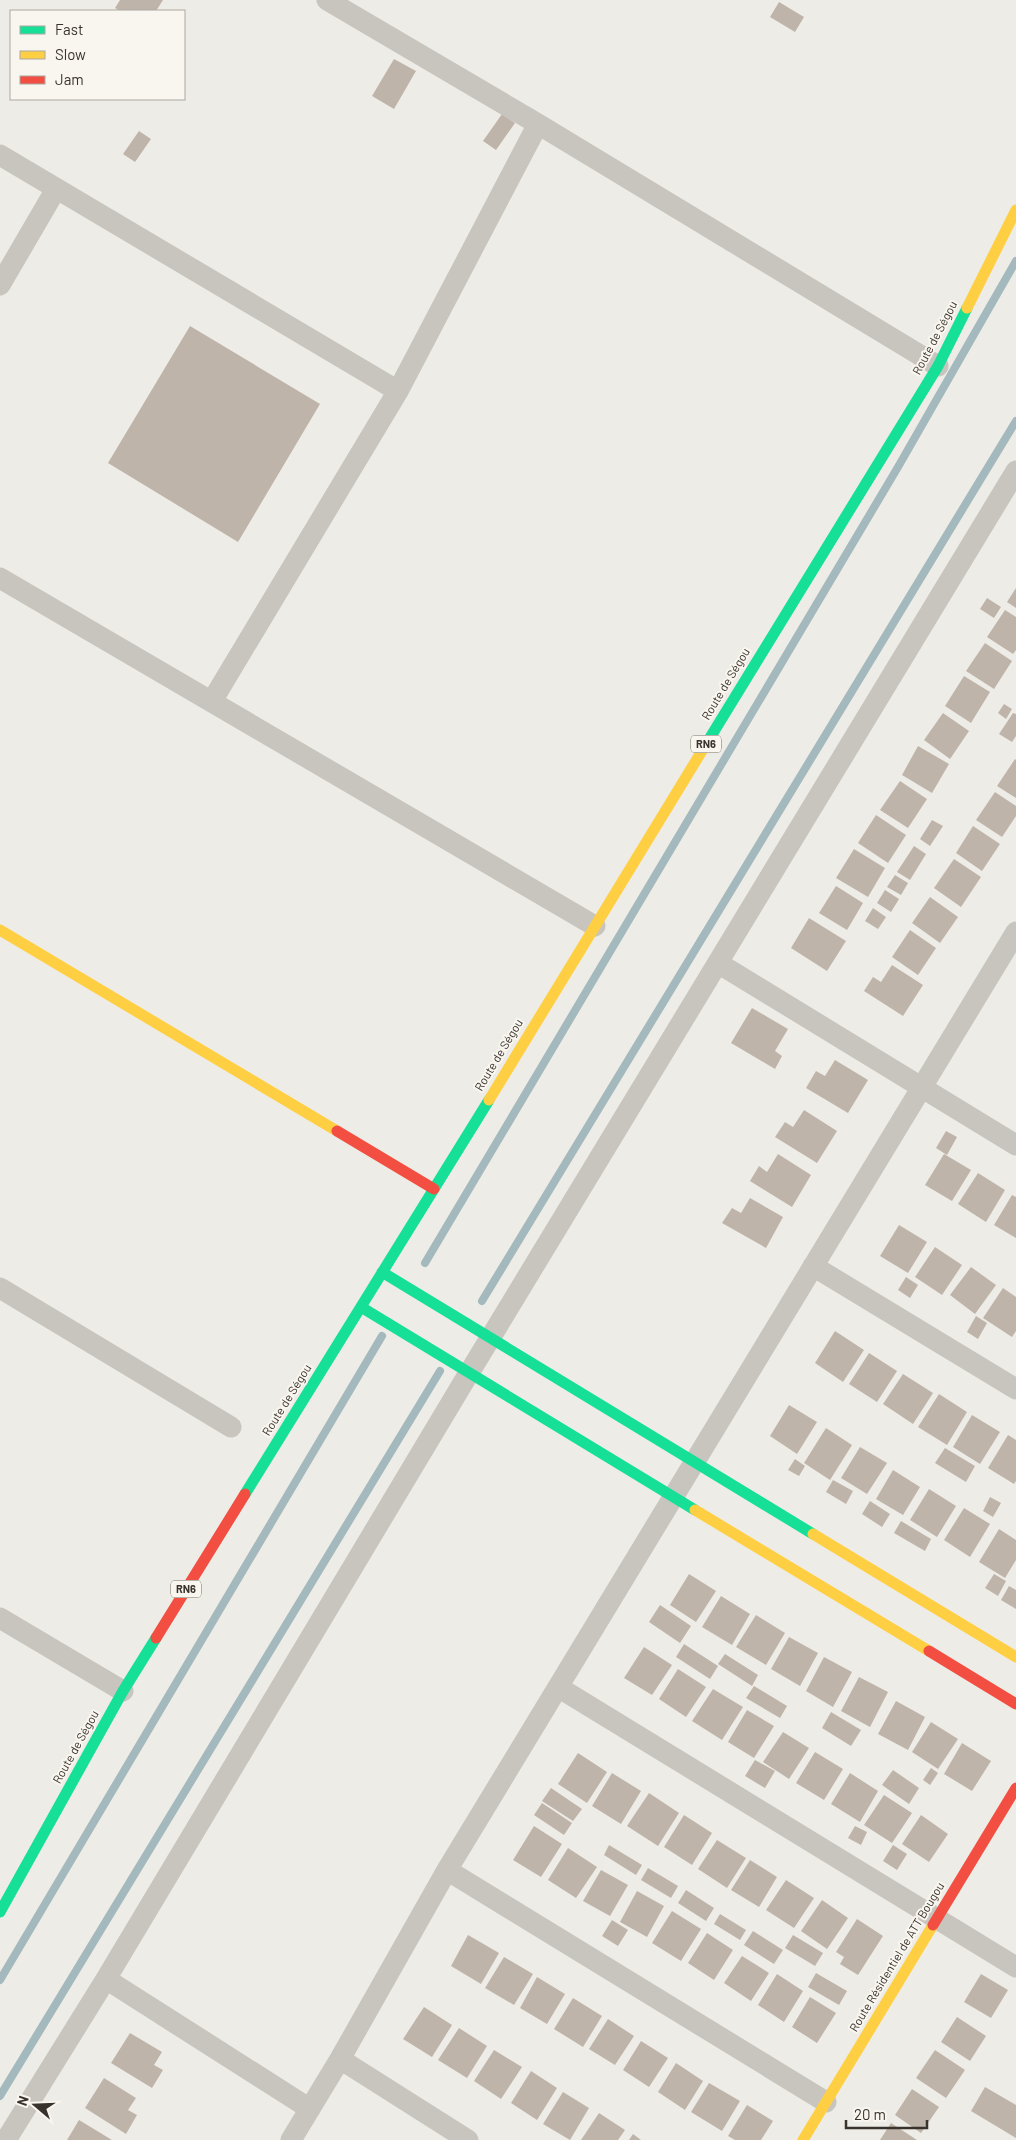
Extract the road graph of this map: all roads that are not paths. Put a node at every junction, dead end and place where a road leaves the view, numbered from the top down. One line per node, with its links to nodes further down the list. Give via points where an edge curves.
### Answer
1 (327, 0): 2 (street)
2 (538, 124): 7 (street); 8 (street)
3 (0, 155): 4 (street)
4 (56, 189): 6 (street); 8 (street)
5 (1016, 210): 7 (main road, Route de Ségou / RN6)
6 (0, 285)
7 (938, 366): 12 (main road, Route de Ségou / RN6)
8 (398, 391): 11 (street)
9 (1016, 471): 15 (street)
10 (0, 578): 11 (street)
11 (212, 701): 12 (street)
12 (595, 926): 18 (main road, Route de Ségou / RN6)
13 (0, 930): 18 (main road)
14 (1016, 932): 16 (street)
15 (718, 963): 16 (street); 23 (street)
16 (922, 1087): 17 (street); 19 (street)
17 (1016, 1144)
18 (434, 1189): 20 (main road, Route de Ségou / RN6)
19 (814, 1266): 25 (street); 27 (street)
20 (382, 1272): 22 (main road, Route de Ségou / RN6); 23 (main road)
21 (0, 1288): 26 (street)
22 (361, 1307): 24 (main road); 32 (main road, Route de Ségou / RN6)
23 (490, 1338): 24 (street); 27 (main road)
24 (470, 1373): 28 (main road); 40 (street)
25 (1016, 1389)
26 (231, 1427)
27 (695, 1462): 28 (street); 30 (main road)
28 (674, 1497): 31 (street); 33 (main road)
29 (0, 1618): 32 (street)
30 (1016, 1656)
31 (558, 1687): 35 (street); 38 (street)
32 (123, 1691): 36 (main road, Route de Ségou / RN6)
33 (1016, 1704)
34 (1016, 1788): 38 (main road, Route Résidentiel de ATT Bougou)
35 (447, 1870): 41 (street); 42 (street)
36 (6, 1890): 37 (main road, Route de Ségou / RN6)
37 (0, 1912)
38 (937, 1918): 39 (street); 42 (main road, Route Résidentiel de ATT Bougou)
39 (1016, 1967)
40 (106, 1979): 43 (street); 44 (street)
41 (340, 2059): 43 (street); 46 (street)
42 (826, 2102): 47 (main road, Route Résidentiel de ATT Bougou)
43 (310, 2109): 45 (street)
44 (6, 2140)
45 (291, 2140)
46 (468, 2140)
47 (803, 2140)

